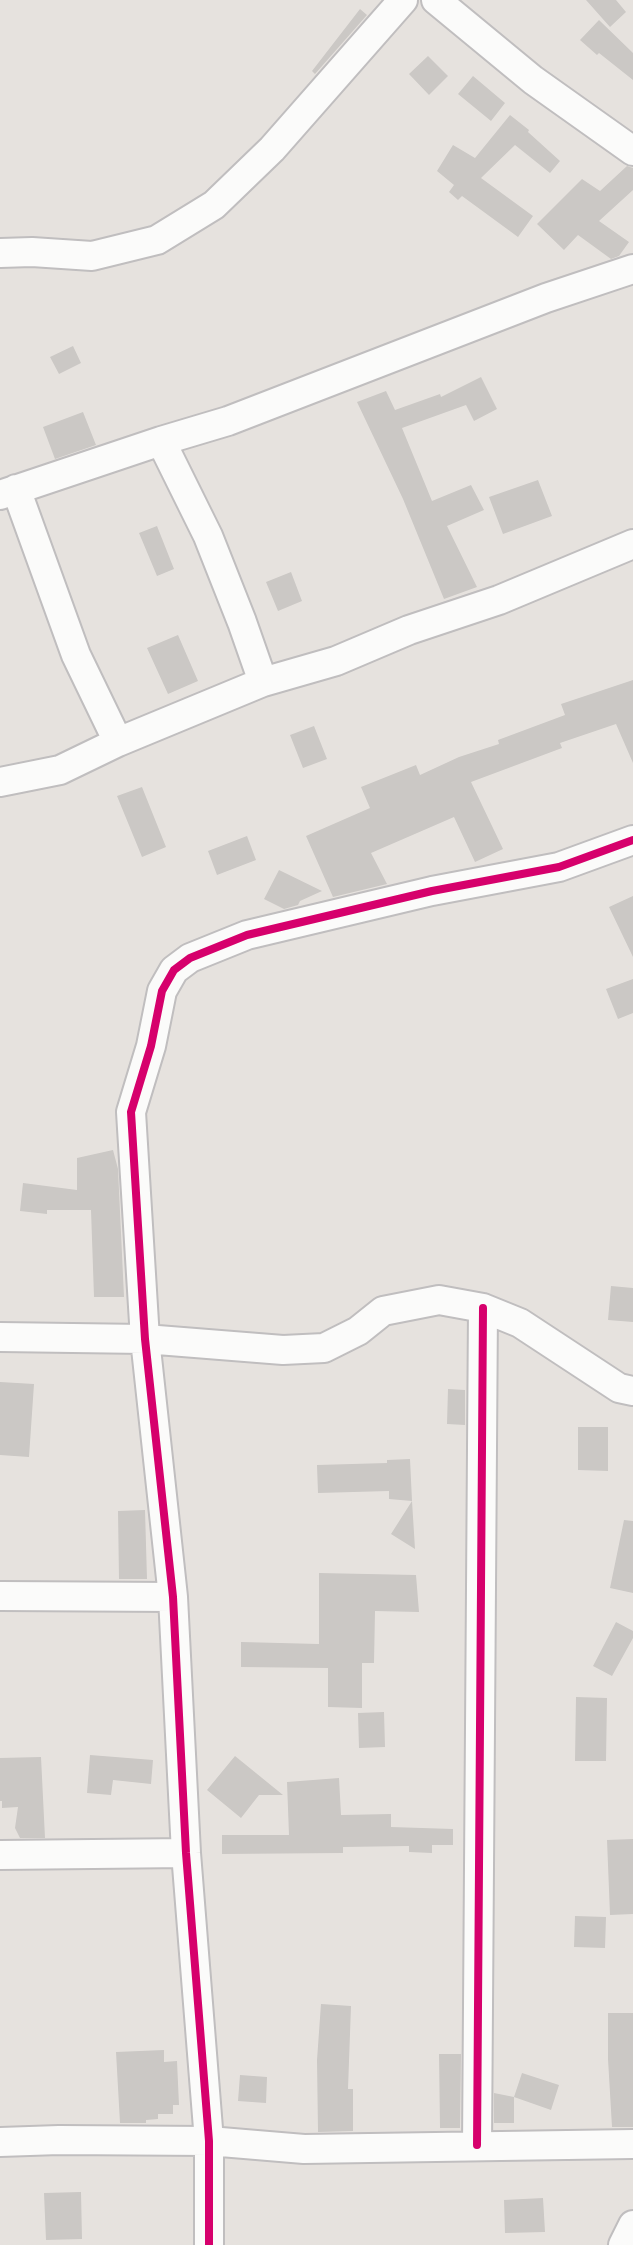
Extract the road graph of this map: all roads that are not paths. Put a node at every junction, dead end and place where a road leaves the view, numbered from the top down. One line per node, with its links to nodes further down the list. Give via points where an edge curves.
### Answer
1 (403, 0): 4 (street, via 272,149 214,205 157,240 92,256)
2 (436, 0): 3 (street, via 533,80)
3 (633, 151)
4 (0, 253)
5 (633, 269): 6 (street, via 228,421)
6 (161, 441): 7 (street); 9 (street, via 208,536)
7 (8, 492): 10 (street)
8 (633, 544): 9 (street, via 336,661)
9 (263, 682): 10 (street)
10 (118, 742): 11 (street, via 60,770)
11 (0, 782)
12 (633, 840): 15 (street, via 559,867 247,935 174,970 162,991 131,1112)
13 (483, 1308): 15 (street, via 439,1300 383,1311 324,1348 283,1350); 16 (street, via 520,1323 619,1388); 24 (street)
14 (0, 1337): 15 (street)
15 (145, 1339): 18 (street)
16 (633, 1391)
17 (0, 1596): 18 (street)
18 (173, 1597): 19 (street)
19 (186, 1853): 20 (street); 21 (street)
20 (0, 1855)
21 (209, 2141): 22 (street); 24 (street, via 304,2149); 26 (street)
22 (0, 2142)
23 (633, 2144): 24 (street)
24 (477, 2145)
25 (633, 2225): 27 (street)
26 (209, 2245)
27 (623, 2245)

